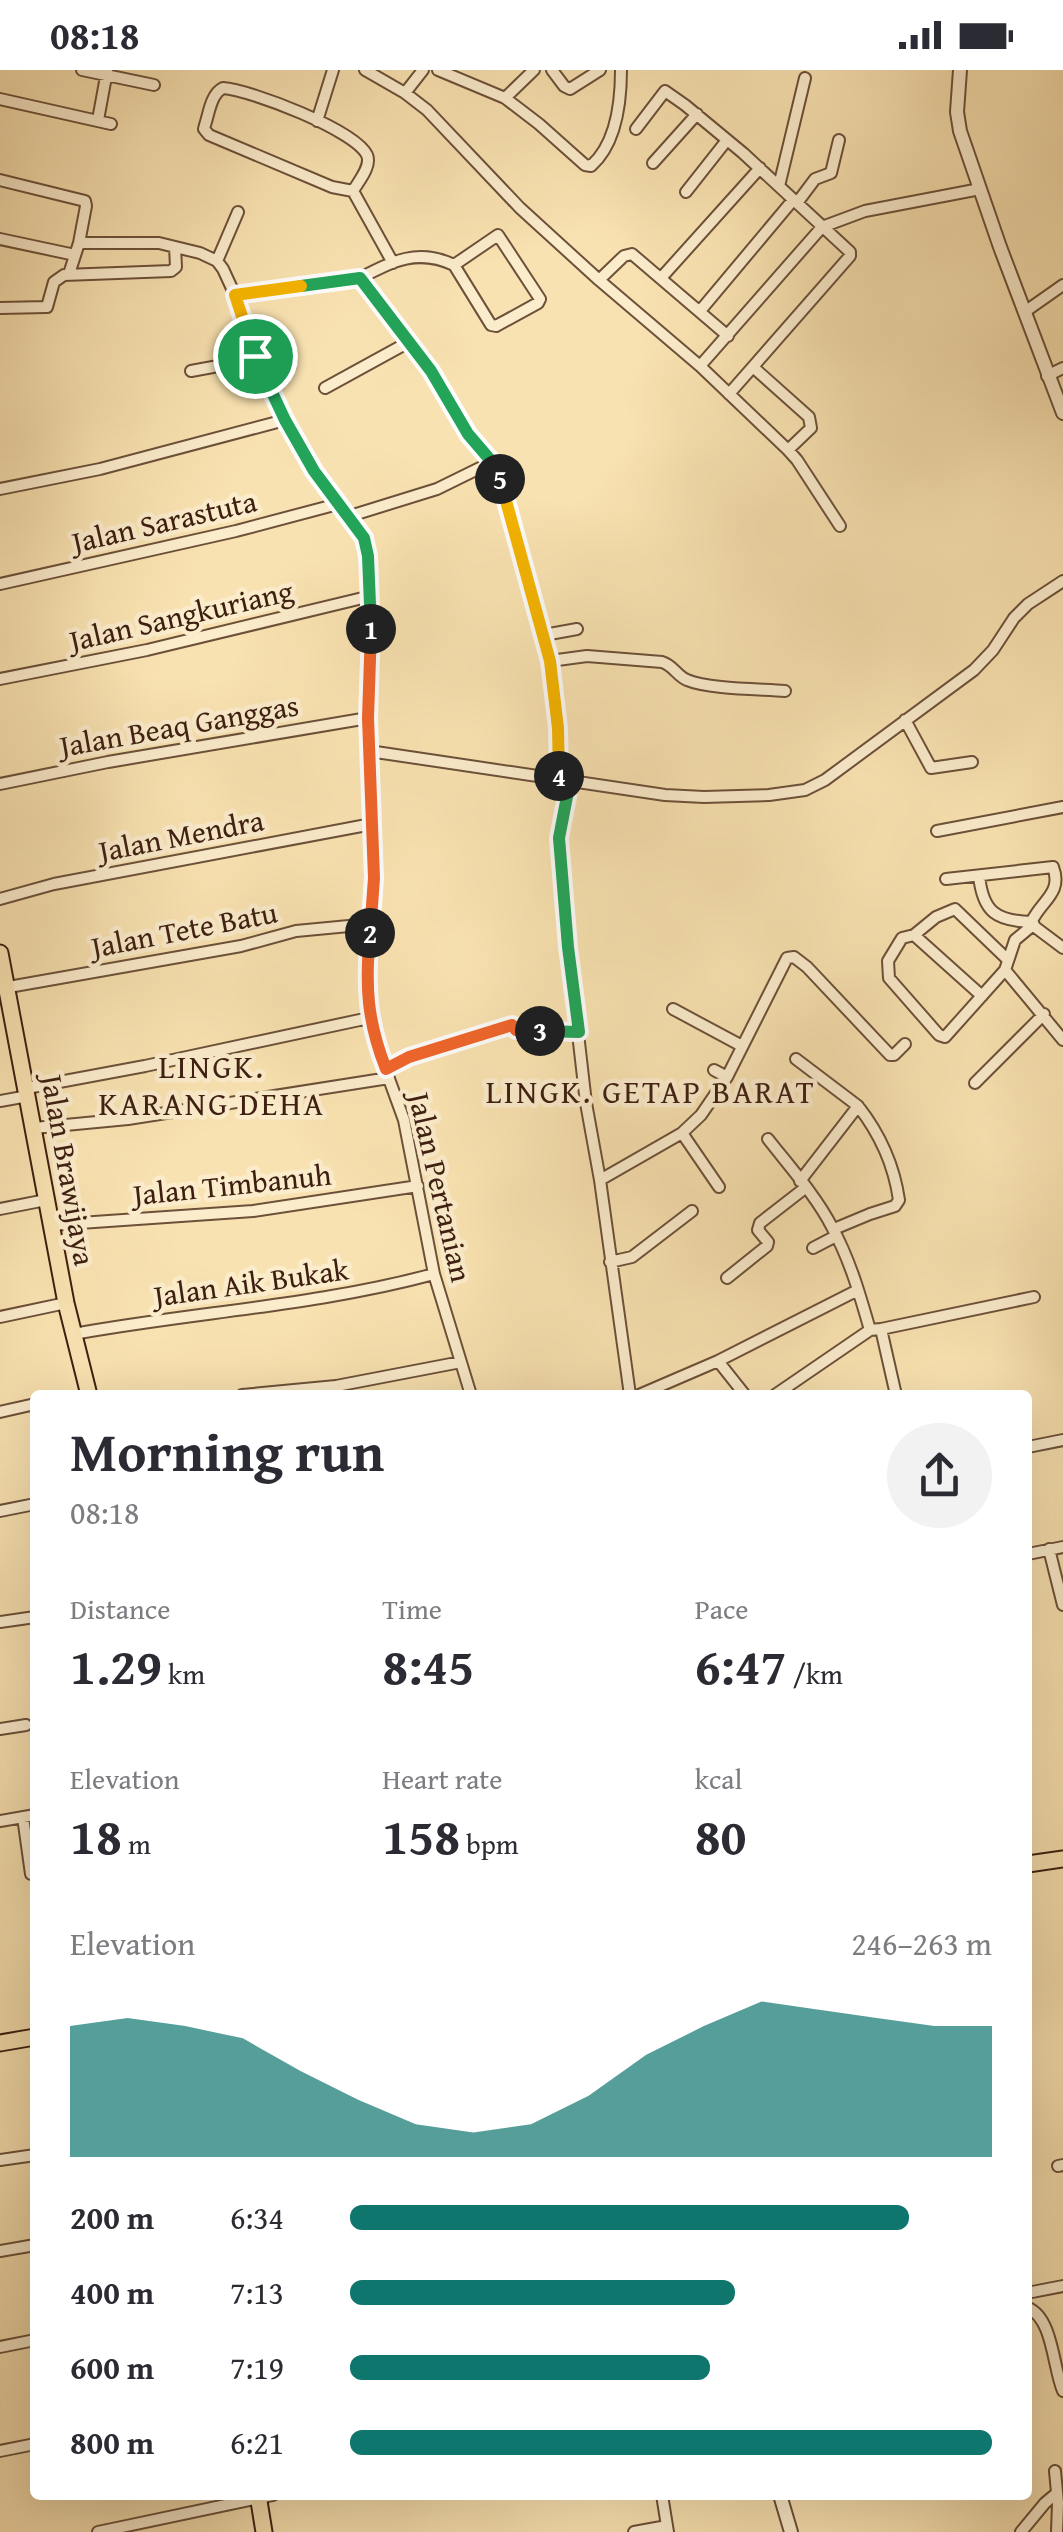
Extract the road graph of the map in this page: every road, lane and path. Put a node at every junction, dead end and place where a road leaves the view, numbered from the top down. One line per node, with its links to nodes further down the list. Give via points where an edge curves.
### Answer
1 (82, 70): 11 (street)
2 (334, 70): 19 (street)
3 (364, 70): 14 (street)
4 (422, 70): 14 (street)
5 (438, 70): 15 (street)
6 (534, 70): 15 (street)
7 (552, 70): 8 (street, via 570,89)
8 (600, 70)
9 (621, 70): 15 (street, via 610,137 591,166)
10 (960, 70): 28 (street, via 958,124)
11 (107, 73): 13 (street); 18 (street)
12 (805, 78): 27 (street)
13 (154, 85)
14 (404, 94): 43 (street)
15 (505, 98)
16 (0, 99): 18 (street)
17 (697, 114): 21 (street, via 665,91); 22 (street); 24 (street)
18 (98, 120): 20 (street)
19 (318, 122): 29 (street, via 367,155); 29 (street, via 223,88 204,129)
20 (111, 124)
21 (636, 129)
22 (727, 140): 25 (street); 30 (street)
23 (839, 140): 31 (street, via 831,173 815,179)
24 (653, 163)
25 (760, 168): 27 (street); 42 (street)
26 (0, 180): 36 (street, via 82,199)
27 (779, 186): 31 (street)
28 (980, 189): 33 (street, via 865,210); 47 (street)
29 (353, 191): 38 (street)
30 (686, 192)
31 (795, 201): 33 (street); 48 (street)
32 (238, 212): 37 (street)
33 (822, 227): 49 (street); 53 (street, via 851,255)
34 (0, 238): 36 (street)
35 (176, 247): 36 (street); 37 (street); 40 (street, via 170,272)
36 (77, 249): 40 (street)
37 (218, 261): 45 (street)
38 (393, 263): 39 (street, via 423,255); 41 (street)
39 (454, 265): 39 (street, via 492,326 540,299 498,235)
40 (70, 274): 46 (street, via 54,282 47,308)
41 (360, 278): 45 (street); 50 (street)
42 (661, 278): 43 (street, via 628,254); 48 (street)
43 (599, 280): 52 (street)
44 (1063, 285): 47 (street)
45 (235, 295): 51 (street)
46 (0, 308)
47 (1026, 311): 56 (street)
48 (700, 312): 49 (street)
49 (728, 336): 52 (street)
50 (408, 342): 57 (street); 62 (street)
51 (255, 356): 55 (street); 60 (street)
52 (700, 366): 58 (street)
53 (753, 367): 58 (street); 61 (street, via 810,418 811,428)
54 (1063, 368): 56 (street)
55 (192, 371)
56 (1048, 376): 59 (street)
57 (326, 388)
58 (729, 394): 61 (street)
59 (1062, 408)
60 (285, 420): 63 (street); 64 (street)
61 (788, 450): 66 (street)
62 (492, 462): 65 (street, via 437,490); 71 (street)
63 (0, 489)
64 (338, 504): 65 (street); 68 (street, Jalan Sarastuta)
65 (350, 516): 69 (street, Jalan Pertanian, via 366,544)
66 (840, 526)
67 (1063, 581): 76 (street, via 1028,604 974,670)
68 (0, 584)
69 (371, 596): 73 (street, Jalan Sangkuriang); 75 (street, Jalan Pertanian)
70 (578, 629): 71 (street)
71 (544, 635): 72 (street)
72 (550, 661): 74 (street, via 587,656 662,662 688,680); 79 (street)
73 (0, 679)
74 (784, 691)
75 (368, 718): 77 (street, Jalan Pertanian); 80 (street, Jalan Beaq Ganggas)
76 (905, 720): 78 (street, via 931,768); 79 (street, via 817,785 796,792 665,795)
77 (369, 751): 79 (street); 82 (street, Jalan Pertanian)
78 (972, 762)
79 (564, 780): 98 (street, via 559,838)
80 (0, 784)
81 (1063, 808): 83 (street)
82 (372, 824): 86 (street, Jalan Mendra); 87 (street, Jalan Pertanian)
83 (937, 831)
84 (979, 876): 85 (street); 88 (street, via 986,906 1007,920); 88 (street, via 1054,868 1056,890 1033,915)
85 (946, 879)
86 (0, 899)
87 (370, 924): 93 (street, Jalan Tete Batu); 97 (street, Jalan Pertanian)
88 (1033, 924): 90 (street); 92 (street, via 1015,940)
89 (914, 935): 92 (street, via 955,909); 94 (street); 94 (street, via 896,946 889,978 938,1035 946,1037)
90 (1063, 948)
91 (0, 953): 93 (main road, Jalan Brawijaya)
92 (1007, 965): 94 (street); 96 (street)
93 (4, 988): 107 (main road, Jalan Brawijaya)
94 (982, 996)
95 (674, 1010): 101 (street)
96 (1044, 1014): 99 (street); 106 (street)
97 (369, 1018): 104 (street, Jalan Pertanian); 107 (street)
98 (579, 1032): 104 (street, via 512,1025 409,1057); 113 (street)
99 (1063, 1040)
100 (905, 1044): 101 (street, via 890,1055 794,956 784,961)
101 (742, 1046): 105 (street)
102 (796, 1059): 109 (street)
103 (714, 1070): 105 (street)
104 (387, 1074): 110 (street, via 128,1120); 115 (street, Jalan Pertanian)
105 (728, 1077): 111 (street)
106 (975, 1083)
107 (27, 1092): 108 (street); 110 (main road, Jalan Brawijaya)
108 (0, 1101)
109 (858, 1106): 114 (street); 121 (street, via 885,1149 898,1200)
110 (34, 1128): 117 (main road, Jalan Brawijaya)
111 (682, 1132): 113 (street); 116 (street)
112 (768, 1139): 114 (street)
113 (600, 1180): 123 (street)
114 (803, 1185): 121 (street); 125 (street, via 760,1224 768,1244)
115 (418, 1186): 120 (street, Jalan Timbanuh, via 253,1211); 124 (street, Jalan Pertanian)
116 (719, 1187)
117 (46, 1200): 118 (street); 120 (main road, Jalan Brawijaya)
118 (0, 1210)
119 (692, 1211): 123 (street, via 632,1258)
120 (51, 1225): 128 (main road, Jalan Brawijaya)
121 (835, 1233): 122 (street); 126 (street)
122 (813, 1248)
123 (610, 1262): 137 (street)
124 (434, 1274): 131 (street, Jalan Aik Bukak, via 301,1303); 133 (street, Jalan Pertanian)
125 (727, 1278)
126 (858, 1290): 130 (street); 132 (street)
127 (1034, 1297): 130 (street)
128 (66, 1303): 129 (street); 131 (main road, Jalan Brawijaya)
129 (0, 1317)
130 (876, 1330): 140 (street); 141 (street)
131 (74, 1334): 134 (main road, Jalan Brawijaya)
132 (718, 1361): 138 (street); 139 (street)
133 (460, 1362): 135 (street); 136 (street, Jalan Pertanian)
134 (82, 1390)
135 (294, 1390)
136 (470, 1390)
137 (629, 1390)
138 (651, 1390)
139 (742, 1390)
140 (783, 1390)
141 (894, 1390)
142 (30, 1405): 143 (street)
143 (0, 1412)
144 (1063, 1440): 145 (street)
145 (1032, 1446)
146 (30, 1505): 147 (street)
147 (0, 1512)
148 (1063, 1547): 149 (street)
149 (1049, 1549): 150 (street); 151 (street)
150 (1032, 1553)
151 (1063, 1605)
152 (30, 1618): 153 (street)
153 (0, 1622)
154 (26, 1725): 155 (street)
155 (0, 1729)
156 (29, 1816): 157 (street); 158 (street)
157 (0, 1821)
158 (30, 1845)
159 (1063, 1859): 160 (main road)
160 (1032, 1863)
161 (30, 2038): 162 (main road)
162 (0, 2043)
163 (30, 2155): 164 (street)
164 (0, 2160)
165 (30, 2246): 166 (street)
166 (0, 2252)
167 (1063, 2286): 168 (street)
168 (1032, 2292)
169 (1032, 2310): 172 (street, via 1046,2328)
170 (30, 2341): 171 (street)
171 (0, 2347)
172 (1063, 2391)
173 (30, 2445): 174 (street)
174 (0, 2450)
175 (1056, 2471): 176 (street)
176 (1057, 2493): 186 (street); 187 (street)
177 (246, 2500): 182 (street)
178 (264, 2500): 183 (main road)
179 (663, 2500): 181 (street)
180 (781, 2500): 185 (street)
181 (667, 2529): 184 (street)
182 (98, 2532)
183 (264, 2532)
184 (634, 2532)
185 (790, 2532)
186 (1021, 2532)
187 (1056, 2532)

